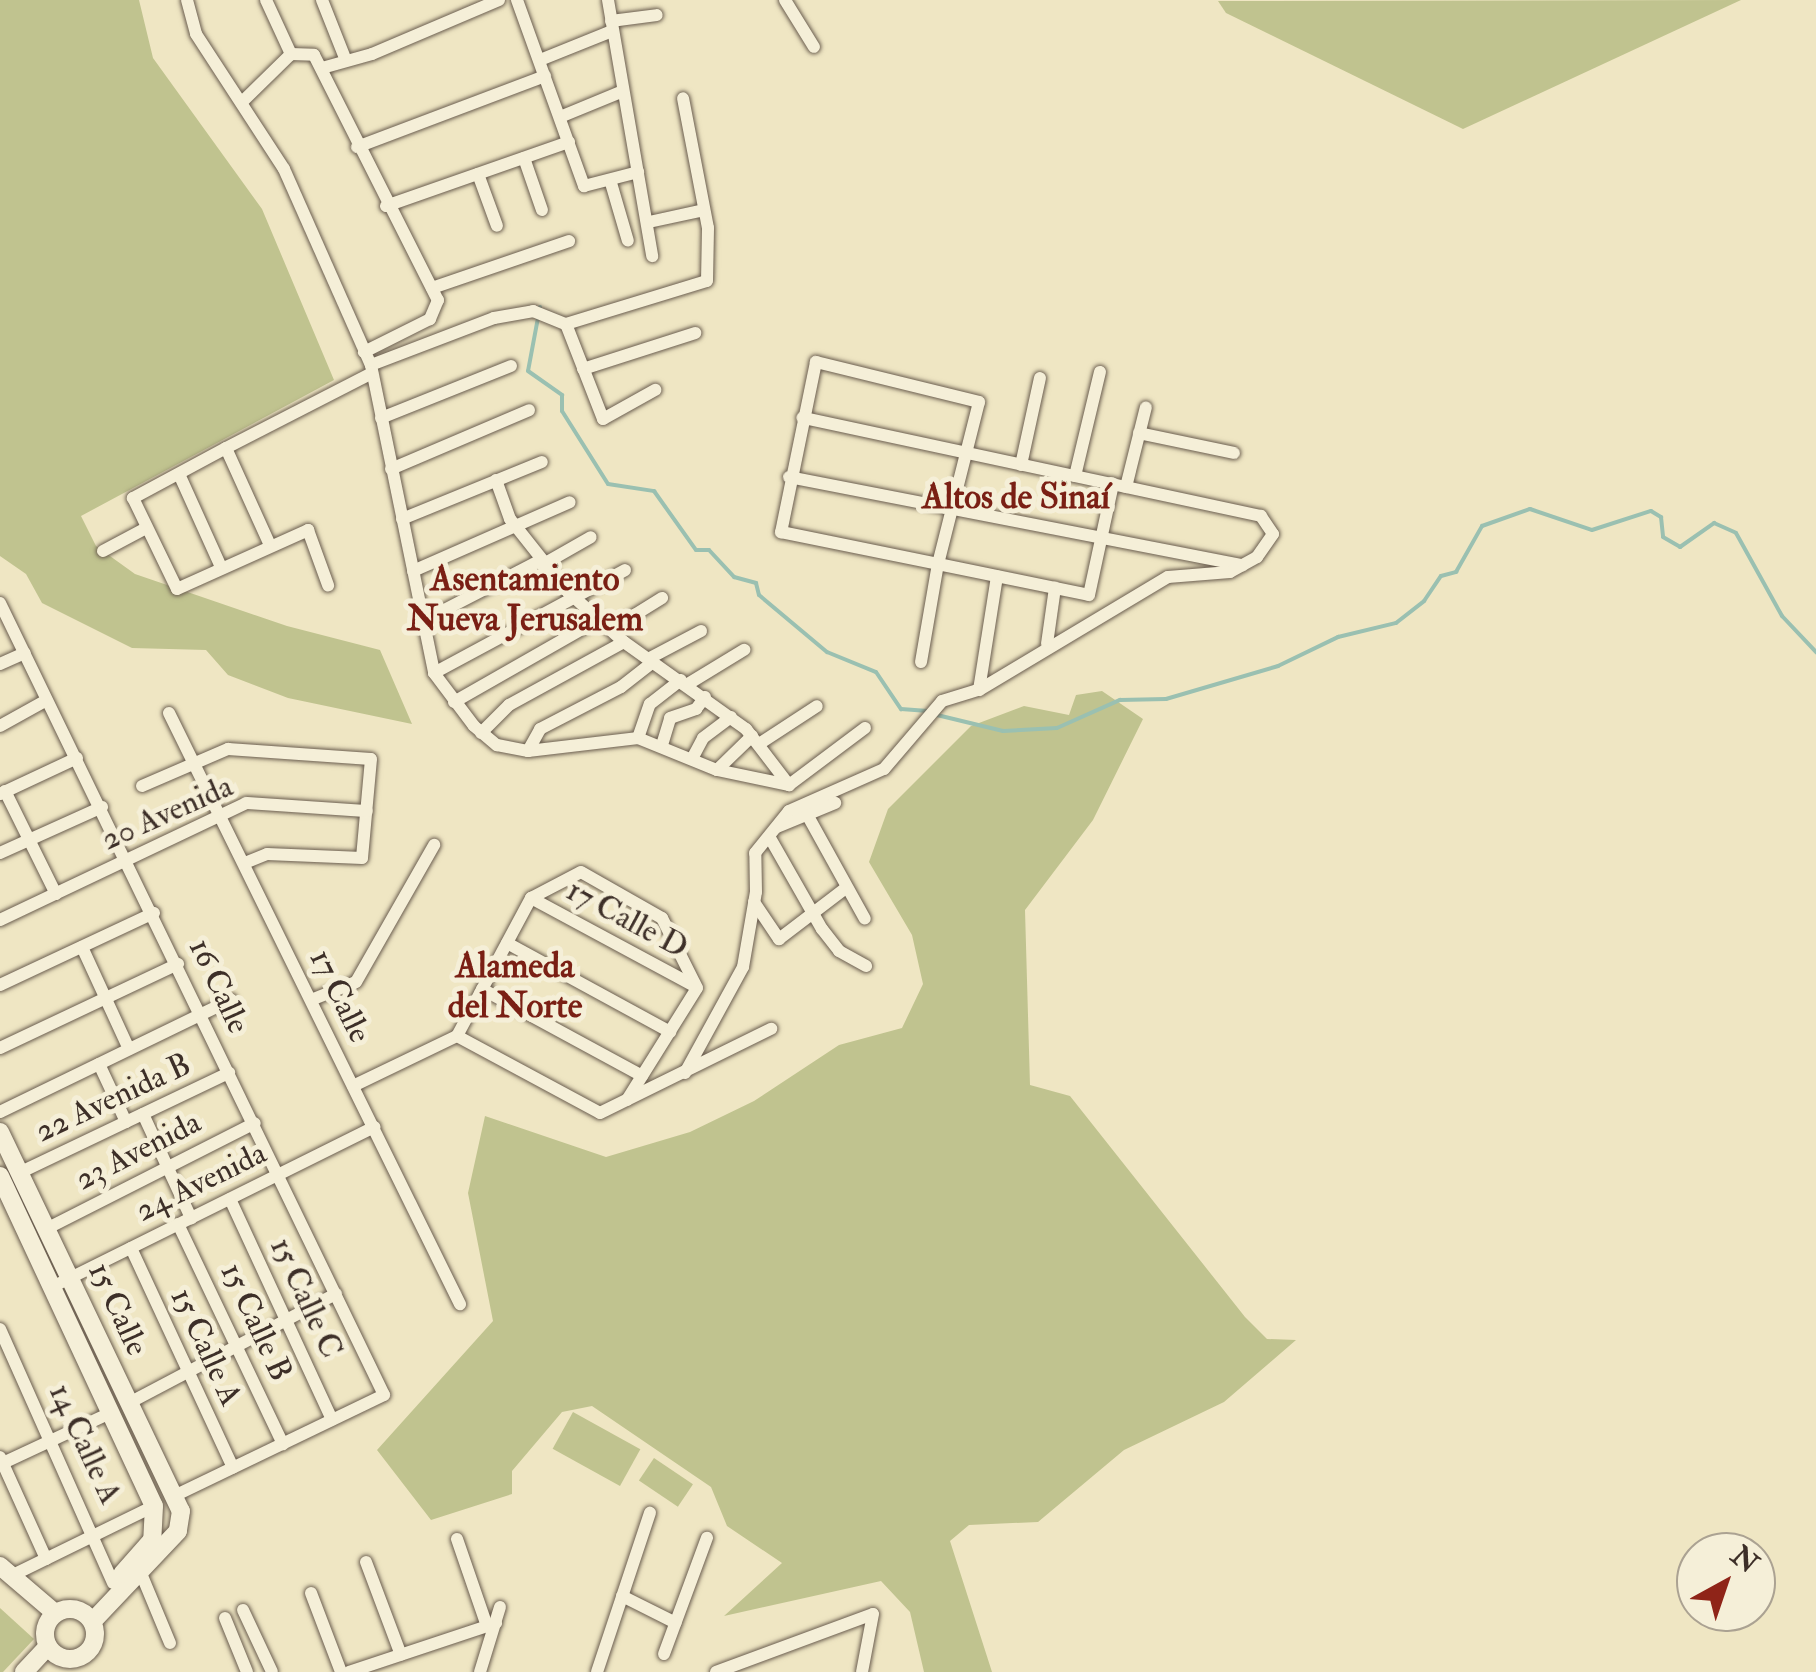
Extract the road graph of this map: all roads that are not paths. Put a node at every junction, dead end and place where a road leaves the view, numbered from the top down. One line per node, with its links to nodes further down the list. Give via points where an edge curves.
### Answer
1 (188, 0): 18 (street, via 196,34)
2 (266, 0): 11 (street)
3 (322, 0): 12 (street)
4 (499, 0): 12 (street, via 372,54)
5 (608, 0): 9 (street)
6 (785, 0): 10 (street)
7 (523, 2): 13 (street)
8 (657, 15): 9 (street)
9 (612, 26): 13 (street); 16 (street)
10 (814, 47)
11 (291, 54): 14 (street, via 310,52); 18 (street)
12 (345, 58): 14 (street)
13 (540, 60): 15 (street)
14 (322, 68): 21 (street)
15 (545, 76): 19 (street); 21 (street)
16 (624, 91): 19 (street); 23 (street)
17 (682, 98): 28 (street)
18 (242, 102): 37 (street, via 290,182)
19 (560, 117): 20 (street)
20 (569, 142): 22 (street); 25 (street, via 584,186)
21 (358, 147): 26 (street)
22 (524, 158): 24 (street); 27 (street)
23 (638, 172): 25 (street); 29 (street)
24 (478, 174): 26 (street); 30 (street)
25 (611, 183): 32 (street)
26 (386, 206): 34 (street)
27 (542, 210)
28 (704, 210): 29 (street); 35 (street, via 707,281)
29 (649, 222): 33 (street)
30 (497, 226)
31 (569, 241): 34 (street)
32 (628, 241)
33 (652, 256)
34 (432, 288): 37 (street, via 436,314)
35 (566, 324): 37 (street, via 533,311 494,318); 39 (street)
36 (694, 333): 39 (street)
37 (369, 363): 45 (street); 48 (street)
38 (511, 366): 45 (street)
39 (583, 369): 42 (street, via 603,418)
40 (1100, 372): 55 (street)
41 (1040, 378): 52 (street)
42 (655, 390)
43 (1146, 407): 47 (street)
44 (529, 410): 53 (street)
45 (381, 418): 53 (street)
46 (802, 418): 49 (street); 49 (street, via 816,362 979,402); 56 (street)
47 (1139, 433): 50 (street); 58 (street)
48 (226, 448): 54 (street); 66 (street)
49 (966, 453): 52 (street); 60 (street)
50 (1234, 454)
51 (542, 462): 57 (street)
52 (1021, 464): 55 (street)
53 (392, 469): 61 (street)
54 (179, 474): 62 (street, via 133,498); 71 (street)
55 (1074, 476): 58 (street)
56 (789, 477): 60 (street); 69 (street, via 781,532)
57 (496, 480): 61 (street); 63 (street)
58 (1119, 486): 65 (street); 70 (street, via 1261,516 1274,534)
59 (570, 502): 63 (street)
60 (952, 510): 65 (street); 69 (street)
61 (402, 519): 73 (street)
62 (146, 528): 67 (street); 71 (street, via 177,588)
63 (516, 528): 68 (street); 73 (street)
64 (591, 536): 68 (street)
65 (1103, 540): 70 (street); 76 (street, via 1088,595)
66 (269, 543): 71 (street); 75 (street, via 308,530)
67 (104, 551)
68 (540, 563): 77 (street); 81 (street)
69 (938, 564): 74 (street); 89 (street)
70 (1243, 565): 85 (street, via 1168,578)
71 (221, 567)
72 (626, 570): 77 (street)
73 (412, 571): 81 (street)
74 (997, 576): 76 (street); 93 (street)
75 (328, 585)
76 (1055, 588): 85 (street)
77 (573, 596): 80 (street); 91 (street)
78 (662, 598): 82 (street)
79 (0, 603): 87 (street, 16 Calle)
80 (600, 618): 82 (street); 96 (street)
81 (423, 621): 91 (street)
82 (612, 629): 84 (street)
83 (701, 631): 88 (street)
84 (624, 642): 88 (street); 102 (street, via 509,706)
85 (1047, 644): 93 (street)
86 (744, 650): 92 (street)
87 (25, 653): 90 (street); 95 (street, 16 Calle)
88 (650, 660): 92 (street); 106 (street, via 621,688 540,729)
89 (921, 662)
90 (0, 664)
91 (434, 673): 96 (street)
92 (684, 682): 94 (street); 103 (street, via 650,704)
93 (979, 690): 113 (street, via 932,712 884,769)
94 (706, 697): 99 (street); 105 (street, via 696,709 670,718)
95 (45, 701): 100 (street); 108 (street, 16 Calle)
96 (454, 702): 102 (street)
97 (818, 706): 104 (street)
98 (170, 713): 109 (street, 17 Calle)
99 (731, 717): 104 (street); 107 (street, via 703,738)
100 (0, 726)
101 (865, 728): 111 (street)
102 (481, 733): 106 (street, via 497,746)
103 (638, 738): 105 (street); 106 (street)
104 (756, 740): 110 (street); 111 (street)
105 (662, 745): 107 (street)
106 (528, 751)
107 (692, 757): 110 (street)
108 (78, 758): 114 (street); 115 (street, 16 Calle)
109 (194, 759): 112 (street); 116 (street, via 228,749 371,760); 117 (street, 17 Calle)
110 (717, 770): 111 (street)
111 (789, 785)
112 (142, 786)
113 (842, 789): 118 (street, via 847,796); 119 (street)
114 (3, 792): 120 (street)
115 (102, 807): 120 (street); 123 (street, 16 Calle)
116 (367, 811): 117 (street, 20 Avenida, via 246,803); 124 (street, via 362,858 267,854)
117 (220, 813): 123 (street, 20 Avenida); 124 (street, 17 Calle)
118 (809, 818): 119 (street); 125 (street)
119 (778, 826): 128 (street, via 755,853); 129 (street)
120 (29, 840): 122 (street); 126 (street)
121 (434, 845): 142 (street, via 356,982)
122 (0, 853)
123 (128, 858): 126 (street, 20 Avenida); 130 (street, 16 Calle)
124 (245, 863): 142 (street, 17 Calle)
125 (846, 888): 129 (street); 131 (street)
126 (56, 894): 132 (street, 20 Avenida)
127 (531, 898): 133 (street); 138 (street, 17 Calle D); 138 (street, via 581,872 662,918)
128 (754, 902): 129 (street, via 779,938); 151 (street, via 739,978)
129 (814, 912): 136 (street, via 839,951)
130 (154, 914): 134 (street); 135 (street, 16 Calle)
131 (865, 919)
132 (0, 920)
133 (507, 943): 139 (street); 145 (street)
134 (82, 947): 137 (street); 140 (street)
135 (178, 964): 140 (street); 143 (street, 16 Calle)
136 (866, 966)
137 (0, 985)
138 (698, 988): 145 (street)
139 (482, 989): 146 (street); 152 (street)
140 (105, 998): 147 (street); 148 (street)
141 (231, 1000): 143 (street)
142 (312, 1000): 153 (street, 17 Calle)
143 (202, 1014): 148 (street); 150 (street, 16 Calle)
144 (771, 1029): 151 (street)
145 (670, 1032): 152 (street)
146 (457, 1036): 153 (street); 154 (street, via 600,1113)
147 (0, 1048)
148 (129, 1049): 149 (street)
149 (99, 1064): 155 (street); 157 (street)
150 (230, 1073): 156 (street, 22 Avenida B); 158 (street, 16 Calle)
151 (686, 1073): 154 (street)
152 (642, 1076): 154 (street)
153 (353, 1086): 159 (street, 17 Calle)
154 (627, 1100)
155 (0, 1112)
156 (143, 1114): 157 (street, 22 Avenida B); 161 (street)
157 (126, 1122): 162 (street, 22 Avenida B)
158 (255, 1124): 161 (street, 23 Avenida); 163 (street, 16 Calle)
159 (374, 1128): 163 (street, 24 Avenida); 172 (street, 17 Calle)
160 (0, 1132): 162 (street, 15 Calle)
161 (166, 1165): 166 (street); 167 (street, 23 Avenida)
162 (19, 1173): 167 (street, 15 Calle)
163 (281, 1174): 165 (street, 24 Avenida); 171 (street, 16 Calle)
164 (0, 1176): 170 (street, 15 Calle)
165 (230, 1199): 166 (street, 24 Avenida); 173 (street, 15 Calle C)
166 (185, 1221): 168 (street, 24 Avenida); 175 (street, 15 Calle B)
167 (46, 1229): 169 (street, 15 Calle)
168 (130, 1248): 169 (street, 24 Avenida); 176 (street, 15 Calle A)
169 (70, 1278): 170 (street, 24 Avenida); 177 (street, 15 Calle)
170 (52, 1287): 178 (street, 15 Calle)
171 (336, 1294): 173 (street); 179 (street, 16 Calle, via 384,1395)
172 (460, 1304)
173 (284, 1317): 175 (street); 179 (street, 15 Calle C)
174 (0, 1329): 180 (street, 14 Calle A)
175 (239, 1350): 176 (street); 181 (street, 15 Calle B)
176 (189, 1374): 177 (street); 183 (street, 15 Calle A)
177 (129, 1403): 184 (street, 15 Calle)
178 (110, 1413): 180 (street); 185 (street, 15 Calle)
179 (332, 1420): 181 (street)
180 (54, 1440): 182 (street); 187 (street, 14 Calle A)
181 (283, 1444): 183 (street)
182 (3, 1468): 190 (street)
183 (233, 1468): 184 (street)
184 (177, 1504): 192 (street, via 178,1531)
185 (156, 1512): 187 (street); 194 (street, via 152,1540)
186 (650, 1514): 196 (street)
187 (97, 1534): 190 (street); 194 (street, 14 Calle A)
188 (707, 1538): 202 (street)
189 (457, 1539): 203 (street)
190 (46, 1559): 193 (street)
191 (366, 1562): 207 (street)
192 (140, 1571): 200 (street); 204 (street)
193 (6, 1572): 199 (street)
194 (114, 1584): 200 (street)
195 (311, 1593): 212 (street)
196 (622, 1596): 202 (street); 215 (street)
197 (500, 1607): 203 (street)
198 (244, 1610): 211 (street)
199 (56, 1613): 200 (street); 205 (street, via 45,1630)
200 (88, 1618): 205 (street, via 94,1641 86,1654 68,1659)
201 (225, 1618): 210 (street)
202 (676, 1623): 206 (street)
203 (492, 1625): 207 (street); 214 (street)
204 (170, 1643)
205 (51, 1650): 208 (street); 209 (street)
206 (664, 1654)
207 (401, 1655): 213 (street)
208 (24, 1672)
209 (36, 1672)
210 (247, 1672)
211 (272, 1672)
212 (340, 1672)
213 (349, 1672)
214 (480, 1672)
215 (597, 1672)
216 (716, 1672): 217 (street, via 873,1614)
217 (862, 1672)

